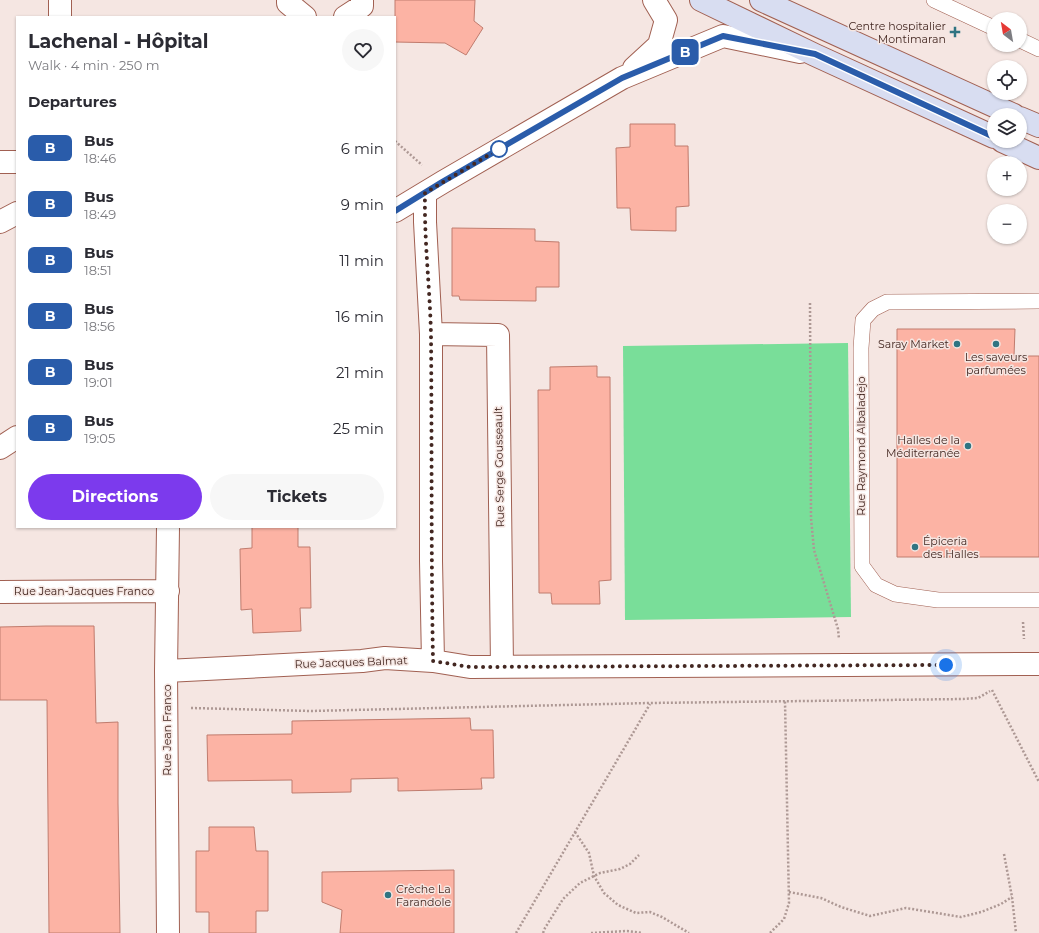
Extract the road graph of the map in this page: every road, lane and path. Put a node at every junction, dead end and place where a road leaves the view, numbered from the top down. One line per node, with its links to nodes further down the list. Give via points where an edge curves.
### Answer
1 (60, 0): 8 (street)
2 (288, 0): 9 (street, via 288,3)
3 (362, 0): 10 (street, via 362,6)
4 (654, 0): 15 (street, via 666,20 659,45)
5 (701, 0): 14 (street)
6 (761, 0): 16 (street)
7 (934, 0): 11 (lane)
8 (60, 16)
9 (304, 16)
10 (347, 16)
11 (987, 25)
12 (1027, 43): 13 (lane)
13 (1039, 49)
14 (815, 54): 15 (street, via 723,36); 19 (street)
15 (622, 78): 25 (street)
16 (999, 108)
17 (1027, 121): 18 (street)
18 (1039, 126)
19 (987, 134)
20 (396, 142): 25 (path)
21 (1017, 148): 22 (street)
22 (1039, 158)
23 (0, 162): 24 (street)
24 (16, 162)
25 (434, 188): 26 (street); 31 (street, via 425,222)
26 (396, 210)
27 (16, 214): 28 (street)
28 (0, 222)
29 (1039, 301): 37 (lane, Rue Raymond Albaladejo, via 887,302 873,309 863,320 861,348 862,566 876,585 895,594 938,600)
30 (810, 303): 43 (path, via 811,518 814,550 838,628)
31 (431, 334): 40 (street); 44 (street, Rue Serge Gousseault, via 498,335)
32 (16, 439): 33 (street)
33 (0, 448)
34 (168, 528): 35 (street, Rue Jean Franco)
35 (168, 591): 36 (street, Rue Jean-Jacques Franco); 45 (street, Rue Jean Franco)
36 (0, 592)
37 (1039, 600)
38 (1023, 615): 39 (path)
39 (1023, 635)
40 (433, 661): 44 (street, Rue Jacques Balmat, via 470,667); 45 (street, Rue Jacques Balmat, via 385,658)
41 (1039, 664): 42 (street, Rue Jacques Balmat)
42 (992, 665): 43 (street, Rue Jacques Balmat); 46 (path)
43 (843, 666): 44 (street, Rue Jacques Balmat)
44 (502, 667)
45 (166, 671): 50 (street, Rue Jean Franco)
46 (992, 689): 47 (path); 48 (path, via 978,698); 51 (path)
47 (1000, 689)
48 (785, 702): 49 (path); 56 (path)
49 (650, 703): 50 (path, via 311,711); 52 (path)
50 (167, 707): 58 (street, Rue Jean Franco)
51 (1039, 782)
52 (575, 831): 55 (path, via 589,853); 59 (path)
53 (1004, 854): 57 (path)
54 (639, 855): 55 (path, via 620,869)
55 (594, 876): 60 (path, via 580,882 563,899); 63 (path, via 604,893 618,905 636,913 650,912)
56 (789, 892): 57 (path, via 821,898 870,916 906,908 961,917 981,912); 64 (path, via 784,918)
57 (1012, 897): 65 (path)
58 (168, 933)
59 (516, 933)
60 (543, 933)
61 (591, 933): 62 (path)
62 (642, 933)
63 (689, 933)
64 (770, 933)
65 (1016, 933)

